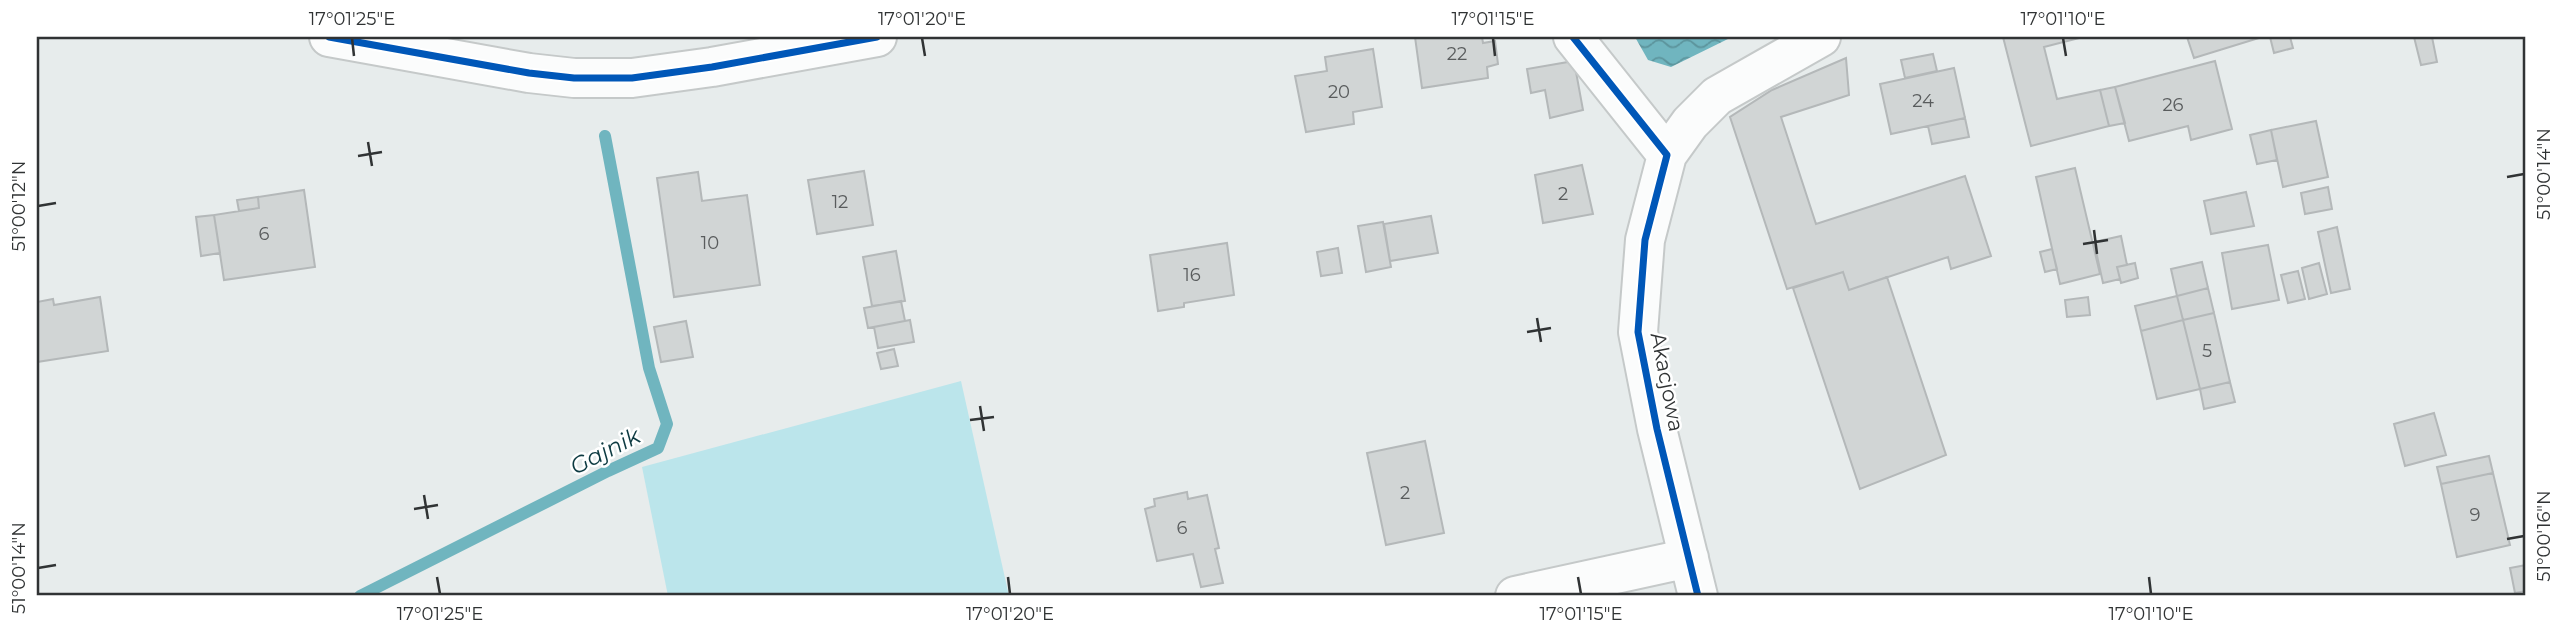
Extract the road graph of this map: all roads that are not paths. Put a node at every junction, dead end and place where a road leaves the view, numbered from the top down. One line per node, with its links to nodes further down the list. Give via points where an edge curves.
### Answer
1 (329, 37): 2 (street, via 529,73 632,78)
2 (877, 37)
3 (1573, 37): 5 (street)
4 (1821, 37): 5 (street, via 1717,96)
5 (1667, 155): 6 (street, Akacjowa, via 1645,240 1638,332)
6 (1689, 558): 7 (street); 8 (street, Akacjowa)
7 (1515, 596)
8 (1698, 596)

